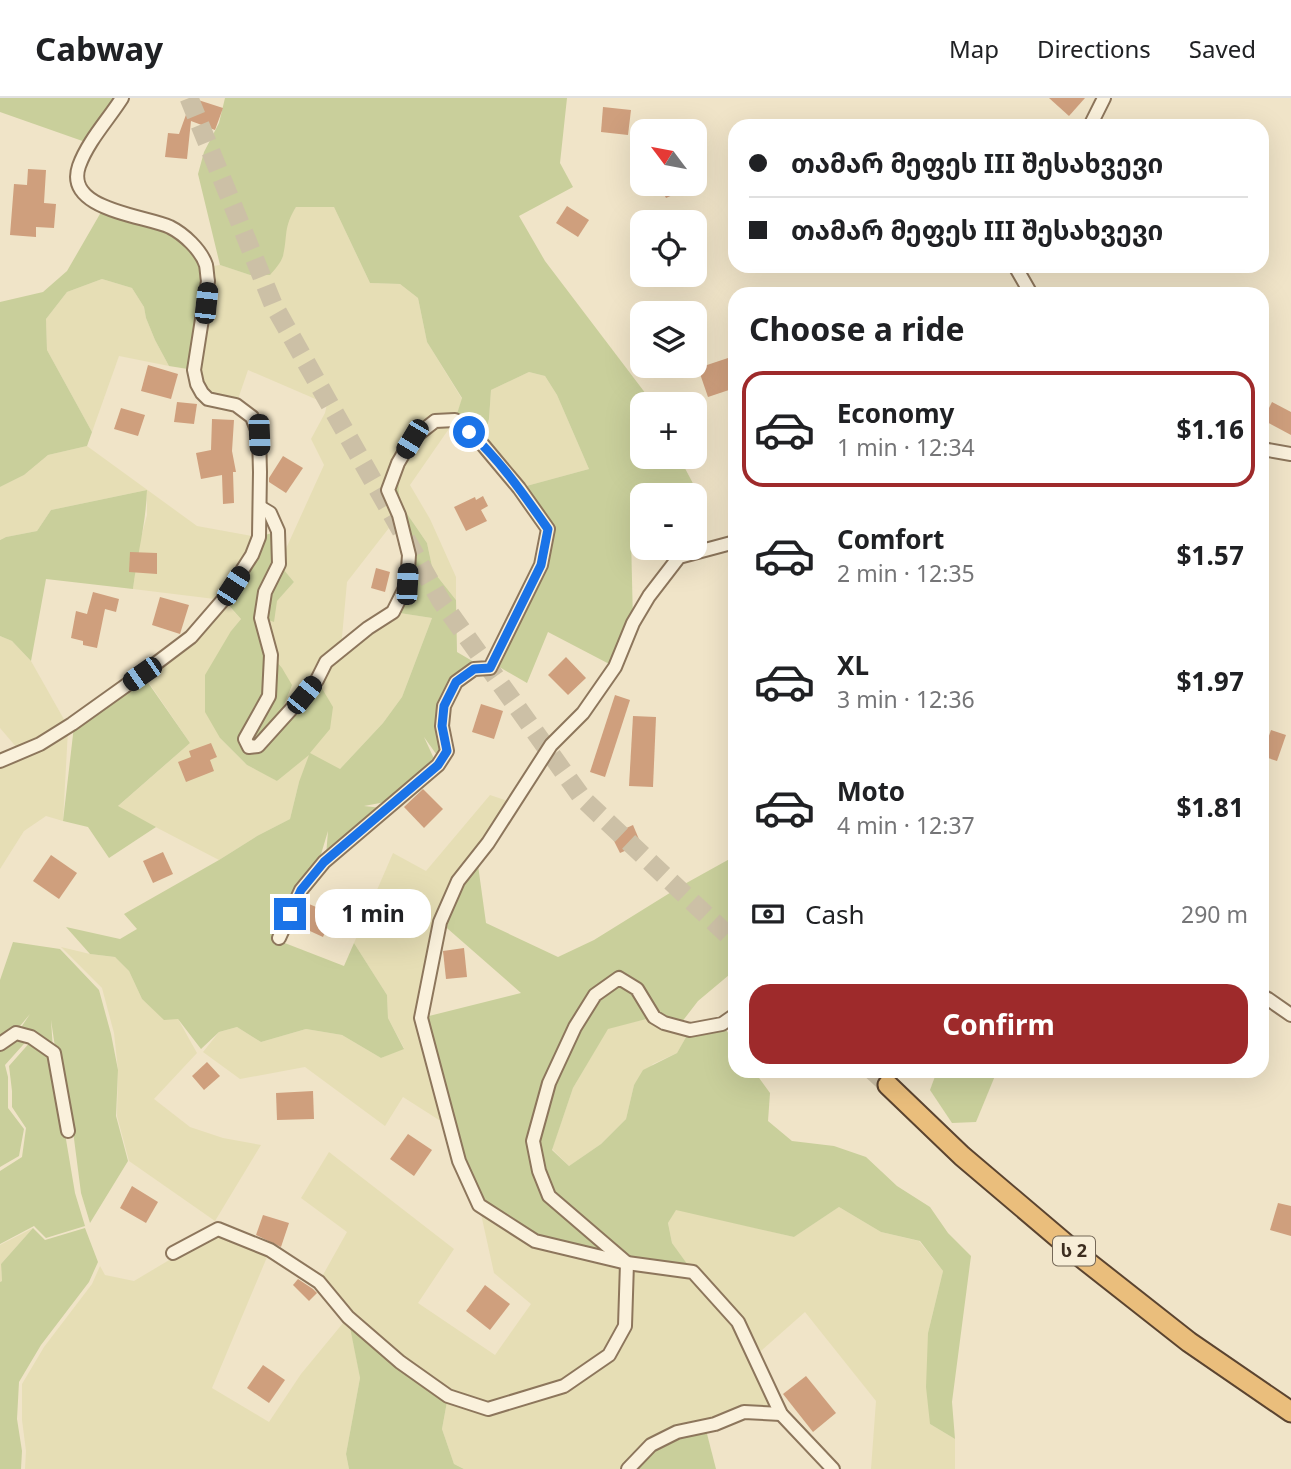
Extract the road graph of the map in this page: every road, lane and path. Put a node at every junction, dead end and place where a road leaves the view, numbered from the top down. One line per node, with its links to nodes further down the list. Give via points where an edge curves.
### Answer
1 (122, 98): 6 (street, via 85,152 78,185 87,198 104,206 169,227 202,258 208,281 194,370 197,384 208,399 236,405 252,417 259,435)
2 (1104, 98): 3 (street)
3 (1094, 119)
4 (1269, 450): 5 (street)
5 (1291, 454)
6 (260, 507): 8 (street, via 259,537 252,555 223,600 191,637 72,724); 9 (street, via 270,513 278,531 279,564 265,592 261,618 271,655 269,696 245,739 249,747 258,746 274,729 317,680 326,662 393,612 407,584 409,555 388,489 412,439 435,421 455,420 483,445 548,529 541,565 490,668 474,669 456,682 444,706 447,751 438,765 324,862 301,890)
7 (728, 544): 17 (street, via 679,556 649,596 615,667 583,713 551,744 458,881 440,922 421,1018 459,1161 480,1205 535,1241)
8 (0, 761)
9 (279, 938)
10 (1269, 1000): 11 (street)
11 (1291, 1015)
12 (728, 1020): 17 (street, via 690,1030 664,1023 654,1017 637,989 620,978 595,995 549,1083 533,1140 549,1196)
13 (0, 1044): 15 (street, via 16,1033 54,1053)
14 (888, 1085): 18 (highway, ს 2, via 962,1156 1081,1256 1189,1342)
15 (68, 1131)
16 (173, 1252): 17 (street, via 218,1229 270,1250 319,1282 348,1317 400,1362 448,1396 488,1409 564,1385 609,1355 625,1326)
17 (627, 1263): 19 (street, via 693,1272 738,1322)
18 (1291, 1412)
19 (781, 1414): 20 (street, via 744,1412 677,1432 651,1445); 21 (street)
20 (628, 1469)
21 (833, 1469)

